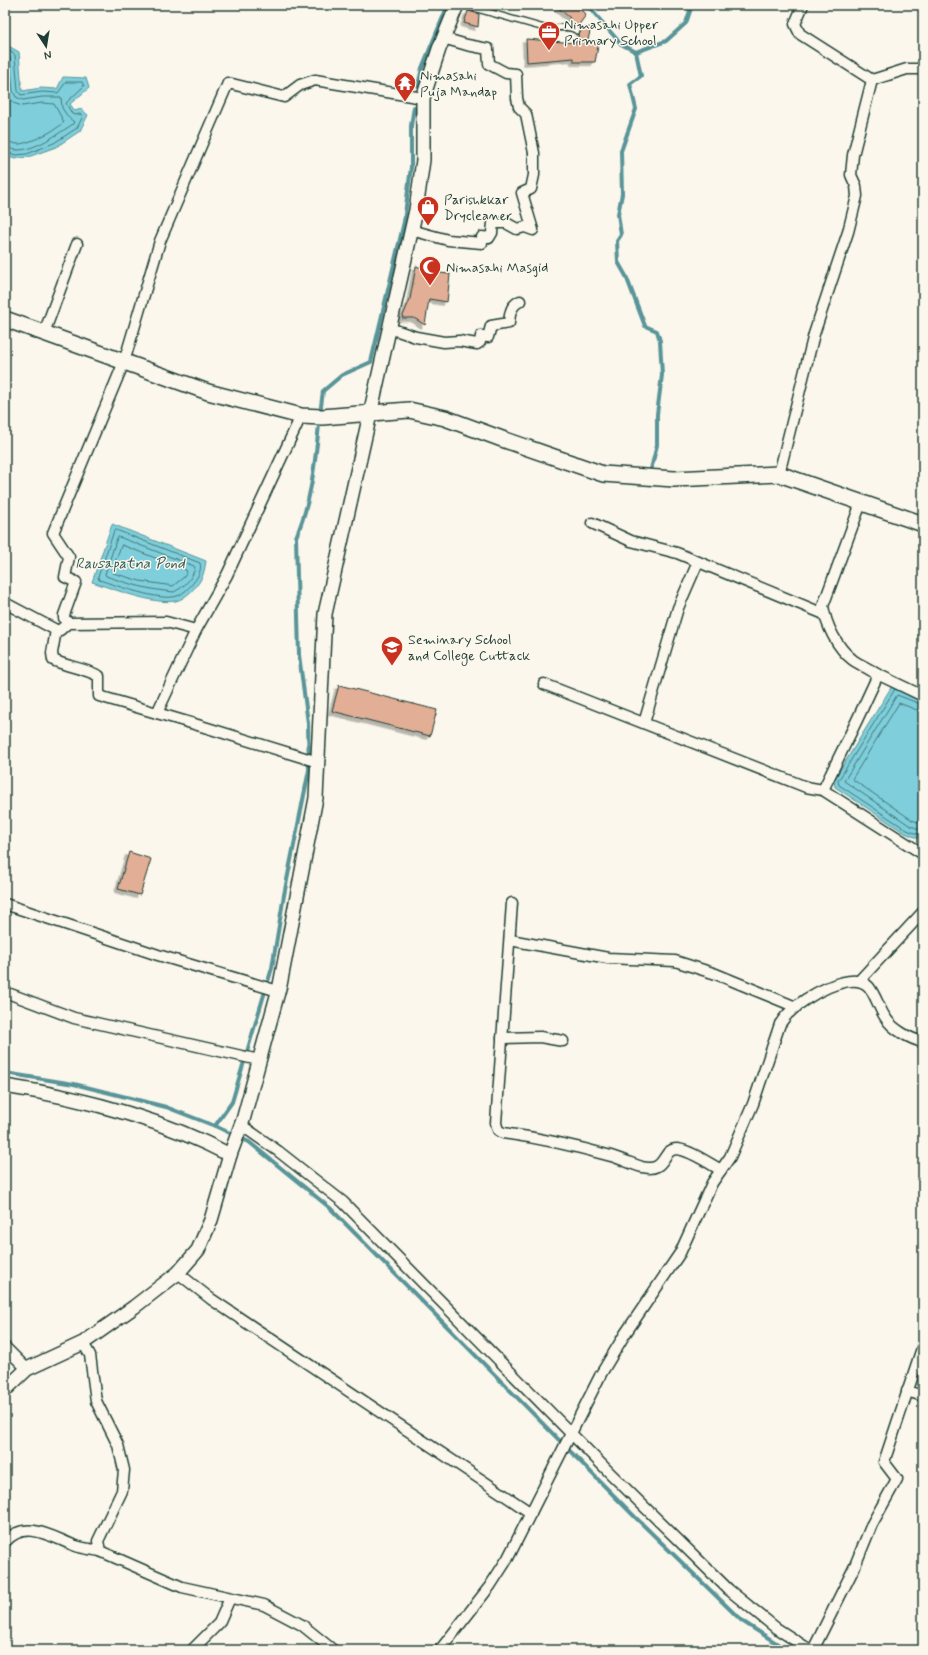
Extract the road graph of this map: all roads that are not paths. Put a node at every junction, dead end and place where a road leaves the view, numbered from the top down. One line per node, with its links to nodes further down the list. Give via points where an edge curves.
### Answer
1 (457, 5): 5 (street)
2 (463, 5): 4 (lane, via 548,29)
3 (803, 5): 7 (street, via 795,24 800,34)
4 (577, 31)
5 (443, 38): 8 (street); 9 (street, via 488,49 489,64 506,73 516,74 519,107 526,114 534,153 531,189 522,193 533,230 525,227 517,229 506,223 493,223 490,238 482,237 482,243 448,240)
6 (923, 70): 7 (street, via 907,69)
7 (872, 80): 18 (street, via 853,155 852,175 857,196 848,232 814,334)
8 (423, 98): 9 (street, via 423,160); 15 (street, via 315,80 300,85 284,97 228,83 160,241)
9 (411, 230): 13 (street)
10 (77, 244): 14 (street)
11 (520, 301): 13 (street, via 515,303 510,311 508,323 490,326 488,337 481,336 477,344 416,337)
12 (5, 319): 14 (main road)
13 (389, 328): 16 (street)
14 (44, 333): 15 (main road)
15 (124, 362): 17 (main road, via 208,392); 25 (street, via 53,534 69,557 65,577 76,582 64,615)
16 (370, 413): 17 (main road); 18 (main road, via 409,410 445,418 603,474 674,479); 33 (street, via 325,614)
17 (312, 416): 27 (street)
18 (779, 474): 19 (main road)
19 (861, 503): 21 (main road); 24 (street, via 823,606)
20 (592, 523): 22 (street, via 631,540)
21 (923, 524)
22 (698, 562): 24 (street); 32 (street, via 678,608)
23 (5, 604): 26 (street)
24 (824, 614): 28 (street, via 838,645 852,659)
25 (68, 623): 26 (street, via 60,630); 27 (street, via 166,622)
26 (56, 630): 31 (street, via 53,660 100,676 100,696)
27 (196, 630): 31 (street)
28 (875, 673): 30 (street); 34 (street, via 877,676 861,713)
29 (544, 684): 32 (street)
30 (923, 696)
31 (158, 713): 33 (street)
32 (644, 723): 34 (street, via 806,787)
33 (318, 762): 41 (street, via 316,798)
34 (823, 790): 35 (street)
35 (923, 854)
36 (512, 903): 39 (street)
37 (5, 904): 41 (street, via 158,955)
38 (923, 912): 40 (street)
39 (510, 940): 43 (street, via 608,958 675,961 716,974); 44 (street)
40 (859, 981): 43 (street, via 835,984); 46 (street, via 868,986 886,1018 901,1032)
41 (278, 991): 47 (street)
42 (5, 992): 47 (street, via 74,1018)
43 (796, 1007): 51 (street, via 780,1024 742,1130)
44 (502, 1038): 45 (street, via 540,1037); 51 (street, via 496,1122 498,1130 571,1145 643,1167 659,1166 669,1153 676,1149 686,1151)
45 (563, 1041)
46 (923, 1042)
47 (259, 1060): 49 (street)
48 (5, 1086): 50 (street, via 108,1106 204,1141)
49 (240, 1128): 50 (street); 60 (street, via 278,1151 343,1202)
50 (231, 1154): 52 (street, via 211,1220 198,1250)
51 (721, 1170): 60 (street, via 702,1203 680,1253 625,1334)
52 (178, 1273): 53 (street); 61 (street, via 211,1299)
53 (83, 1342): 56 (street); 63 (street, via 90,1355 96,1401 118,1446 124,1470 122,1491 98,1541)
54 (923, 1345): 58 (street)
55 (5, 1347): 56 (street)
56 (27, 1369): 57 (street)
57 (5, 1390)
58 (907, 1391): 59 (street); 69 (street, via 884,1462 897,1479 872,1524 854,1568)
59 (923, 1396)
60 (570, 1434): 61 (street); 68 (street, via 728,1590 776,1628)
61 (531, 1513): 67 (street, via 490,1586)
62 (5, 1542): 63 (street, via 16,1533 29,1531 48,1533 77,1546)
63 (100, 1551): 64 (street, via 182,1587)
64 (230, 1598): 65 (street, via 219,1623); 66 (street, via 264,1606 302,1625)
65 (192, 1650)
66 (333, 1650)
67 (440, 1650)
68 (810, 1650)
69 (813, 1650)

